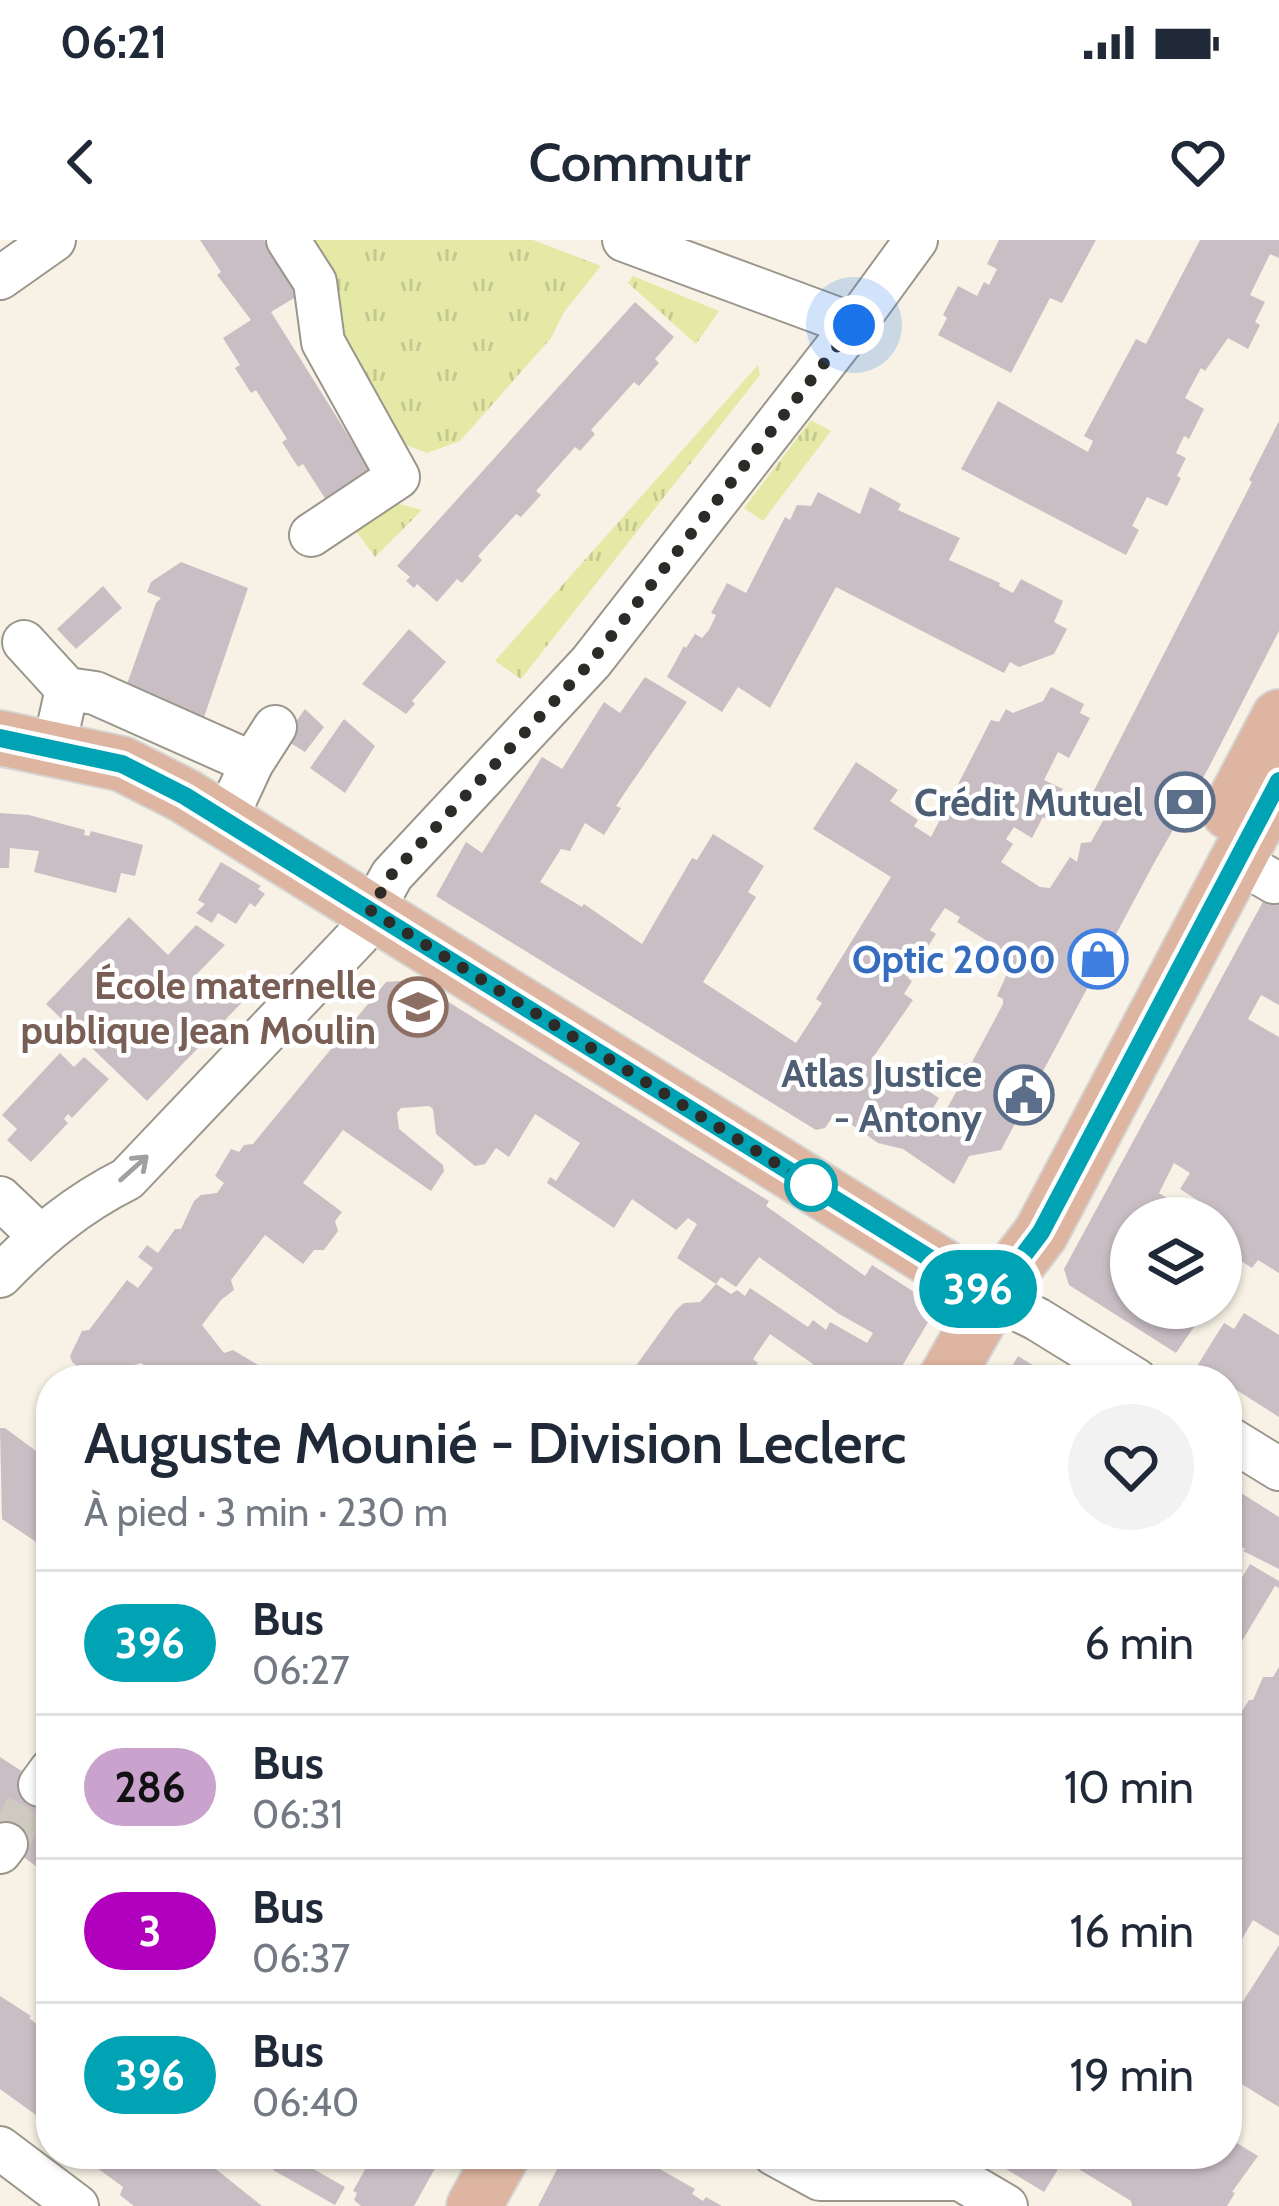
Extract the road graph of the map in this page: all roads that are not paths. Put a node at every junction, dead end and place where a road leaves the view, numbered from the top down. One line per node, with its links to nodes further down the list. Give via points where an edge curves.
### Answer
1 (54, 240): 5 (street)
2 (288, 240): 7 (street, via 315,281 323,342 398,477)
3 (624, 240): 6 (street, via 741,304)
4 (916, 240): 6 (street)
5 (0, 278)
6 (854, 325): 17 (street, via 591,662 392,874)
7 (311, 535)
8 (24, 642): 9 (street)
9 (67, 688): 13 (street); 14 (street)
10 (1279, 717): 21 (main road, via 1012,1216)
11 (275, 727): 14 (street)
12 (0, 738): 13 (main road)
13 (54, 747): 16 (main road, via 122,764)
14 (252, 763): 16 (street)
15 (1279, 781): 21 (main road, via 1256,871 1041,1232)
16 (225, 821): 17 (main road)
17 (370, 910): 19 (street, one-way to 17, via 127,1179 358,936); 21 (main road)
18 (0, 1198): 19 (street)
19 (39, 1235): 20 (street)
20 (0, 1276)
21 (992, 1297): 22 (main road); 23 (street)
22 (953, 1365)
23 (1112, 1365)
24 (1242, 1446): 25 (street)
25 (1279, 1469)
26 (0, 2148): 29 (street)
27 (495, 2169): 30 (main road)
28 (802, 2169): 31 (street, via 820,2179 960,2179)
29 (77, 2206)
30 (474, 2206)
31 (1006, 2206)

